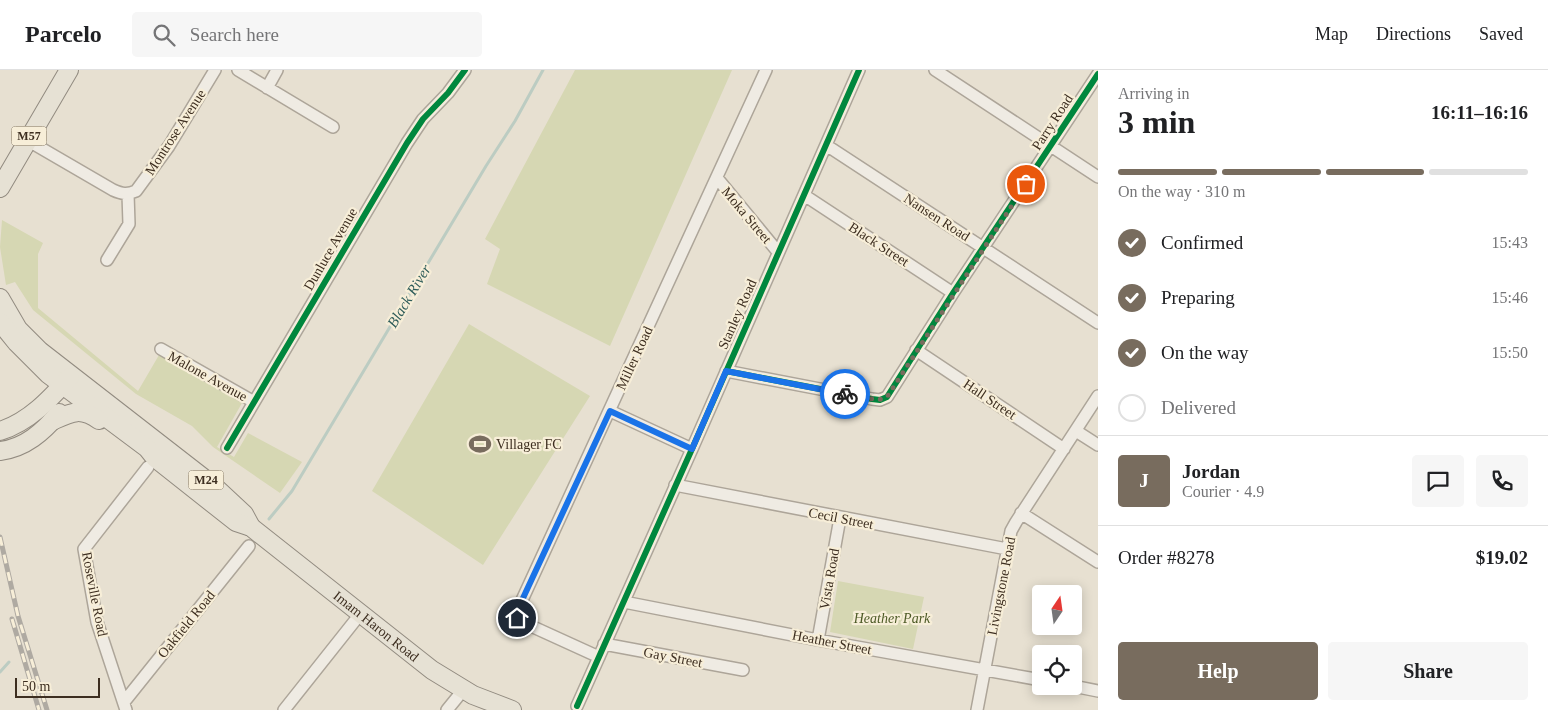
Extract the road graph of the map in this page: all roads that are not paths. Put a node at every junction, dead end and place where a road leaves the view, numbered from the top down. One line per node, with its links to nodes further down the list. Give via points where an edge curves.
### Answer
1 (69, 70): 12 (main road, M57)
2 (215, 70): 18 (street, Montrose Avenue, via 169,146 136,191)
3 (238, 70): 10 (street)
4 (277, 70): 10 (street)
5 (465, 70): 32 (street, Dunluce Avenue, via 407,142)
6 (766, 70): 16 (street, Miller Road)
7 (860, 70): 13 (street, Stanley Road)
8 (935, 70): 14 (street)
9 (1098, 74): 14 (street, Parry Road)
10 (267, 88): 11 (street)
11 (333, 127)
12 (27, 140): 17 (main road, M57); 18 (street, via 113,190)
13 (826, 145): 19 (street, Stanley Road); 20 (street, Nansen Road)
14 (1051, 146): 15 (street); 20 (street, Parry Road)
15 (1098, 177)
16 (717, 178): 21 (street, Moka Street); 33 (street, Miller Road)
17 (0, 188)
18 (128, 194): 22 (street, via 129,224)
19 (804, 195): 21 (street, Stanley Road); 23 (street, Black Street)
20 (984, 248): 23 (street, Parry Road); 26 (street, Nansen Road)
21 (778, 252): 29 (street, Stanley Road)
22 (108, 260)
23 (953, 293): 28 (street, Parry Road)
24 (0, 298): 30 (main road, via 29,340)
25 (0, 322): 30 (main road, via 32,359)
26 (1098, 323)
27 (161, 350): 32 (street, Malone Avenue)
28 (916, 350): 29 (street, Parry Road, via 891,392 880,400); 40 (street, Hall Street)
29 (726, 371): 39 (street, Stanley Road)
30 (73, 385): 34 (main road); 35 (main road, via 13,427); 42 (main road, Imam Haron Road / M24, via 146,448); 46 (main road, Imam Haron Road / M24, via 215,487 244,514)
31 (1098, 396): 36 (street, Livingstone Road)
32 (254, 402): 38 (street, Dunluce Avenue)
33 (610, 411): 39 (street); 54 (street, Miller Road, via 516,616 522,622)
34 (52, 421): 41 (main road, via 27,442); 42 (main road, via 72,412 85,412 142,452)
35 (0, 431)
36 (1076, 431): 37 (street); 40 (street, Livingstone Road)
37 (1098, 446)
38 (227, 448)
39 (692, 449): 43 (street, Stanley Road)
40 (1064, 449): 44 (street, Livingstone Road)
41 (2, 451)
42 (152, 463): 46 (main road, Imam Haron Road / M24, via 236,522); 61 (street, Roseville Road, via 84,550 97,622)
43 (675, 486): 45 (street, Cecil Street); 50 (street, Stanley Road)
44 (1021, 514): 48 (street, Livingstone Road, via 1011,531); 49 (street)
45 (840, 518): 48 (street, Cecil Street); 52 (street, Vista Road)
46 (251, 527): 51 (main road, Imam Haron Road / M24)
47 (249, 546): 61 (street, Oakfield Road)
48 (1008, 549): 56 (street, Livingstone Road)
49 (1098, 562)
50 (624, 602): 52 (street, Heather Street); 53 (street, Stanley Road)
51 (361, 614): 59 (main road, Imam Haron Road / M24, via 432,670); 63 (street)
52 (818, 640): 56 (street, Heather Street)
53 (604, 644): 54 (street, Stanley Road); 55 (street, Gay Street)
54 (599, 657): 62 (street, Stanley Road)
55 (743, 670)
56 (985, 670): 57 (street, Heather Street); 66 (street, Livingstone Road)
57 (1032, 678)
58 (1082, 688): 60 (street)
59 (464, 689): 64 (street); 65 (main road, Imam Haron Road / M24)
60 (1098, 691)
61 (125, 706)
62 (576, 706)
63 (284, 710)
64 (447, 710)
65 (512, 710)
66 (977, 710)

